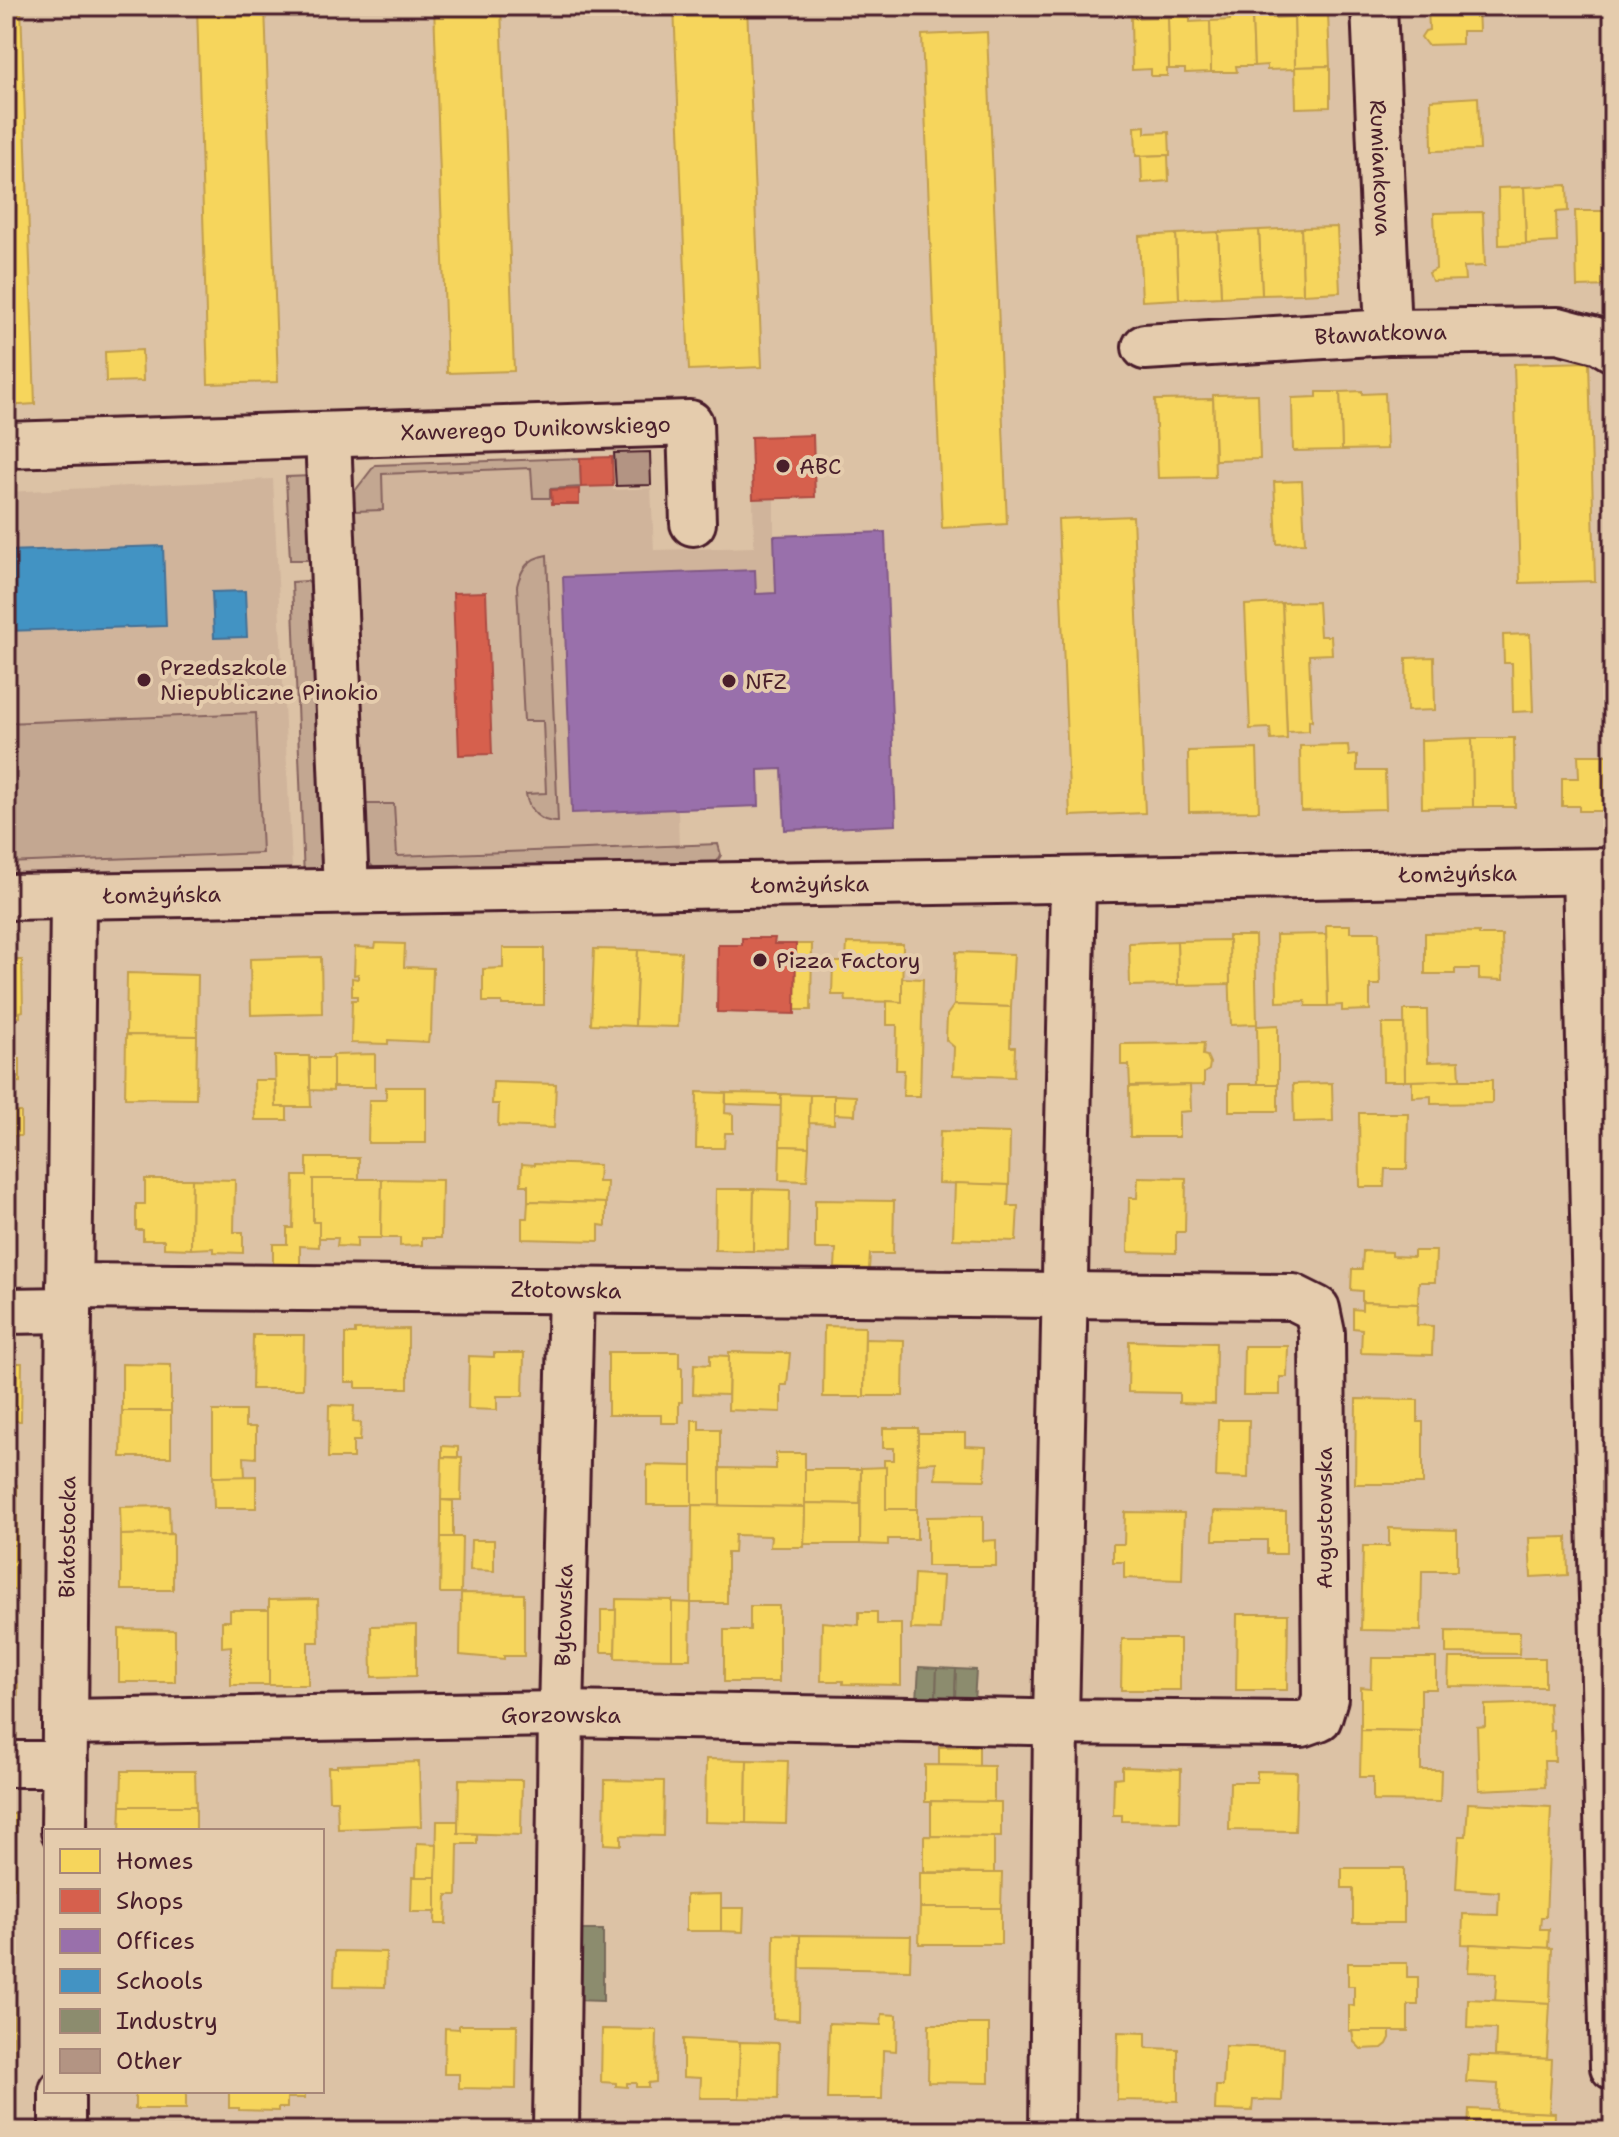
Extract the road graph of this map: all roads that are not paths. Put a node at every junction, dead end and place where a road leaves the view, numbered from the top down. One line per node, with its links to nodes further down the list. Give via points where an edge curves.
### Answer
1 (1374, 6): 2 (street, Rumiankowa)
2 (1388, 332): 3 (street, Bławatkowa); 4 (street, Bławatkowa, via 1558,330)
3 (1145, 347)
4 (1613, 349)
5 (328, 435): 6 (street, Xawerego Dunikowskiego); 7 (street, Xawerego Dunikowskiego, via 690,423); 10 (street)
6 (6, 445)
7 (693, 523)
8 (1599, 871): 9 (street, Łomżyńska); 13 (street)
9 (1073, 881): 10 (street, Łomżyńska); 15 (street)
10 (346, 891): 12 (street, Łomżyńska)
11 (6, 897): 12 (street, Łomżyńska)
12 (73, 897): 16 (street, Białostocka)
13 (1601, 1022): 23 (street)
14 (571, 1290): 15 (street, Złotowska); 16 (street, Złotowska); 18 (street, Bytowska)
15 (1064, 1295): 19 (street); 19 (street, Augustowska, via 1293,1297 1317,1309 1322,1333 1325,1698 1319,1718 1302,1724)
16 (69, 1298): 17 (street); 20 (street, Białostocka)
17 (6, 1311)
18 (561, 1714): 19 (street, Gorzowska); 20 (street, Gorzowska); 26 (street, Bytowska)
19 (1056, 1722): 27 (street)
20 (65, 1743): 21 (street); 22 (street, Białostocka)
21 (6, 1764)
22 (64, 1829)
23 (1613, 2067)
24 (62, 2093): 25 (street)
25 (62, 2131)
26 (556, 2131)
27 (1052, 2131)

